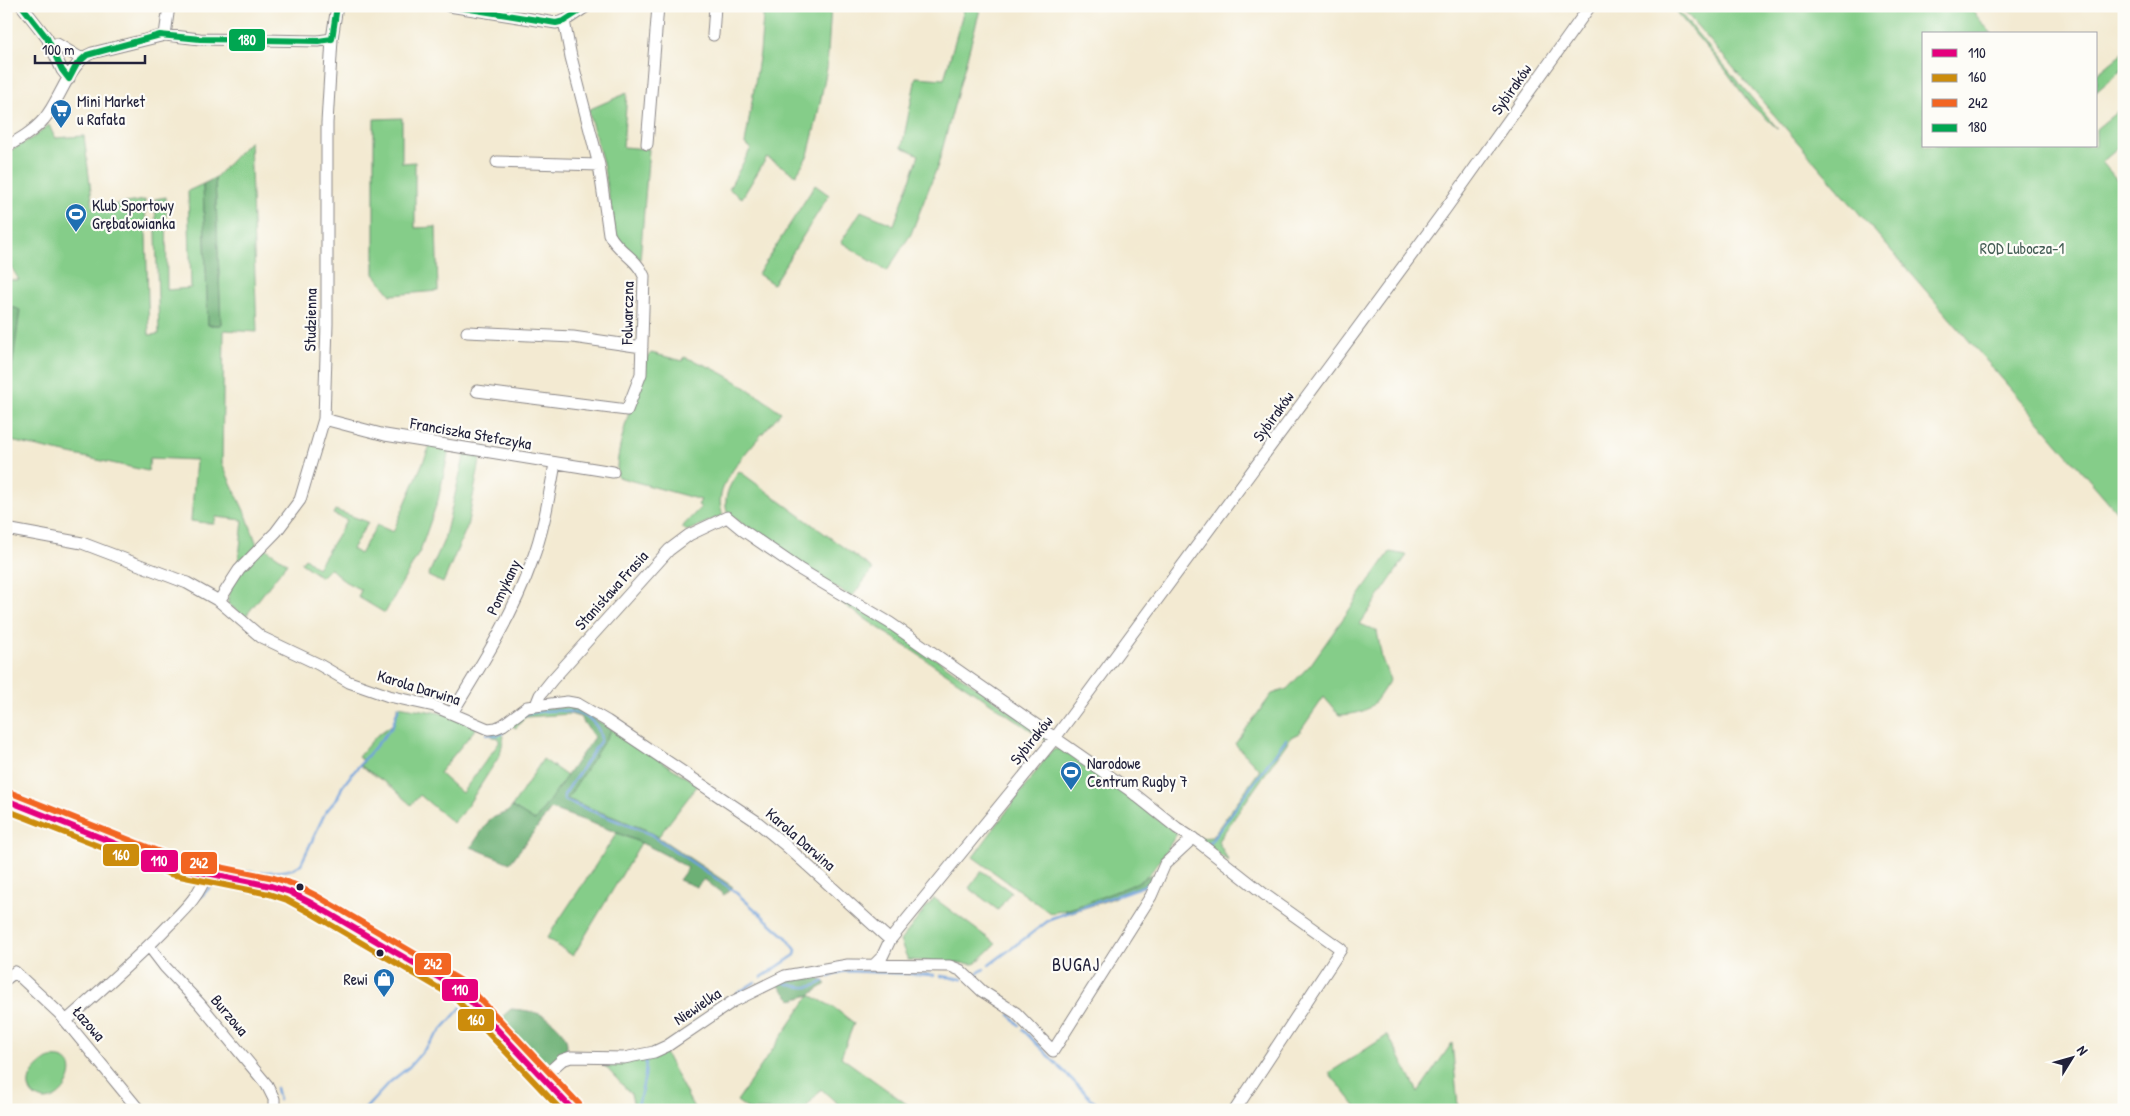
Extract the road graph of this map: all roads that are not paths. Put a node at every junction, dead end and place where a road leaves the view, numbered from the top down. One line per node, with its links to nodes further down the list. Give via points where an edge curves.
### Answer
1 (22, 6): 13 (street)
2 (169, 6): 10 (street)
3 (449, 6): 9 (street, via 541,21)
4 (658, 6): 16 (street)
5 (715, 6): 11 (street)
6 (1590, 6): 30 (street, Sybiraków, via 1444,211)
7 (336, 7): 12 (street, Studzienna)
8 (580, 8): 9 (street)
9 (564, 21): 19 (street, Folwarczna)
10 (165, 35): 12 (street, via 220,39); 14 (street)
11 (713, 35)
12 (332, 39): 23 (street, Studzienna)
13 (51, 44): 14 (street, via 57,44); 15 (street)
14 (82, 59): 15 (street)
15 (69, 79): 17 (street, via 44,118)
16 (647, 144)
17 (6, 147)
18 (497, 162): 19 (street)
19 (599, 165): 21 (street, Folwarczna, via 609,234 644,276)
20 (467, 332): 21 (street, via 573,336)
21 (642, 347): 22 (street, Folwarczna, via 640,379 627,410)
22 (477, 391)
23 (324, 419): 24 (street, Franciszka Stefczyka, via 385,435); 27 (street, Studzienna, via 297,505 239,570)
24 (556, 464): 25 (street, Franciszka Stefczyka); 29 (street, Pomykany, via 541,532 524,582 491,649)
25 (613, 472)
26 (6, 529): 27 (street, Karola Darwina, via 82,543 187,582)
27 (219, 601): 29 (street, Karola Darwina, via 262,637 349,682)
28 (536, 705): 29 (street, Karola Darwina, via 527,707 496,728 488,729); 30 (street, Stanisława Frasia, via 540,694 552,680 669,550 690,535 728,517 801,570 890,623); 34 (street, Karola Darwina, via 578,704 607,721 756,821)
29 (452, 713)
30 (1055, 738): 32 (street); 34 (street, Sybiraków)
31 (6, 800): 33 (street, via 172,866)
32 (1194, 838): 36 (street, via 1166,864 1151,896 1053,1051 1016,1013 960,970 941,964); 43 (street, via 1264,894 1341,949)
33 (206, 874): 35 (street, via 185,909); 39 (street, via 290,892 440,977 467,996)
34 (890, 940): 36 (street, Sybiraków, via 882,957)
35 (149, 946): 38 (street); 41 (street, Burzowa, via 267,1085 274,1099)
36 (874, 964): 39 (street, Niewielka, via 839,966 774,980 732,1002 667,1046 624,1058 571,1057 562,1060)
37 (6, 979): 38 (street, Łazowa, via 15,972 20,975)
38 (66, 1020): 40 (street, Łazowa)
39 (542, 1078): 42 (street)
40 (139, 1110)
41 (274, 1110)
42 (573, 1110)
43 (1235, 1110)

